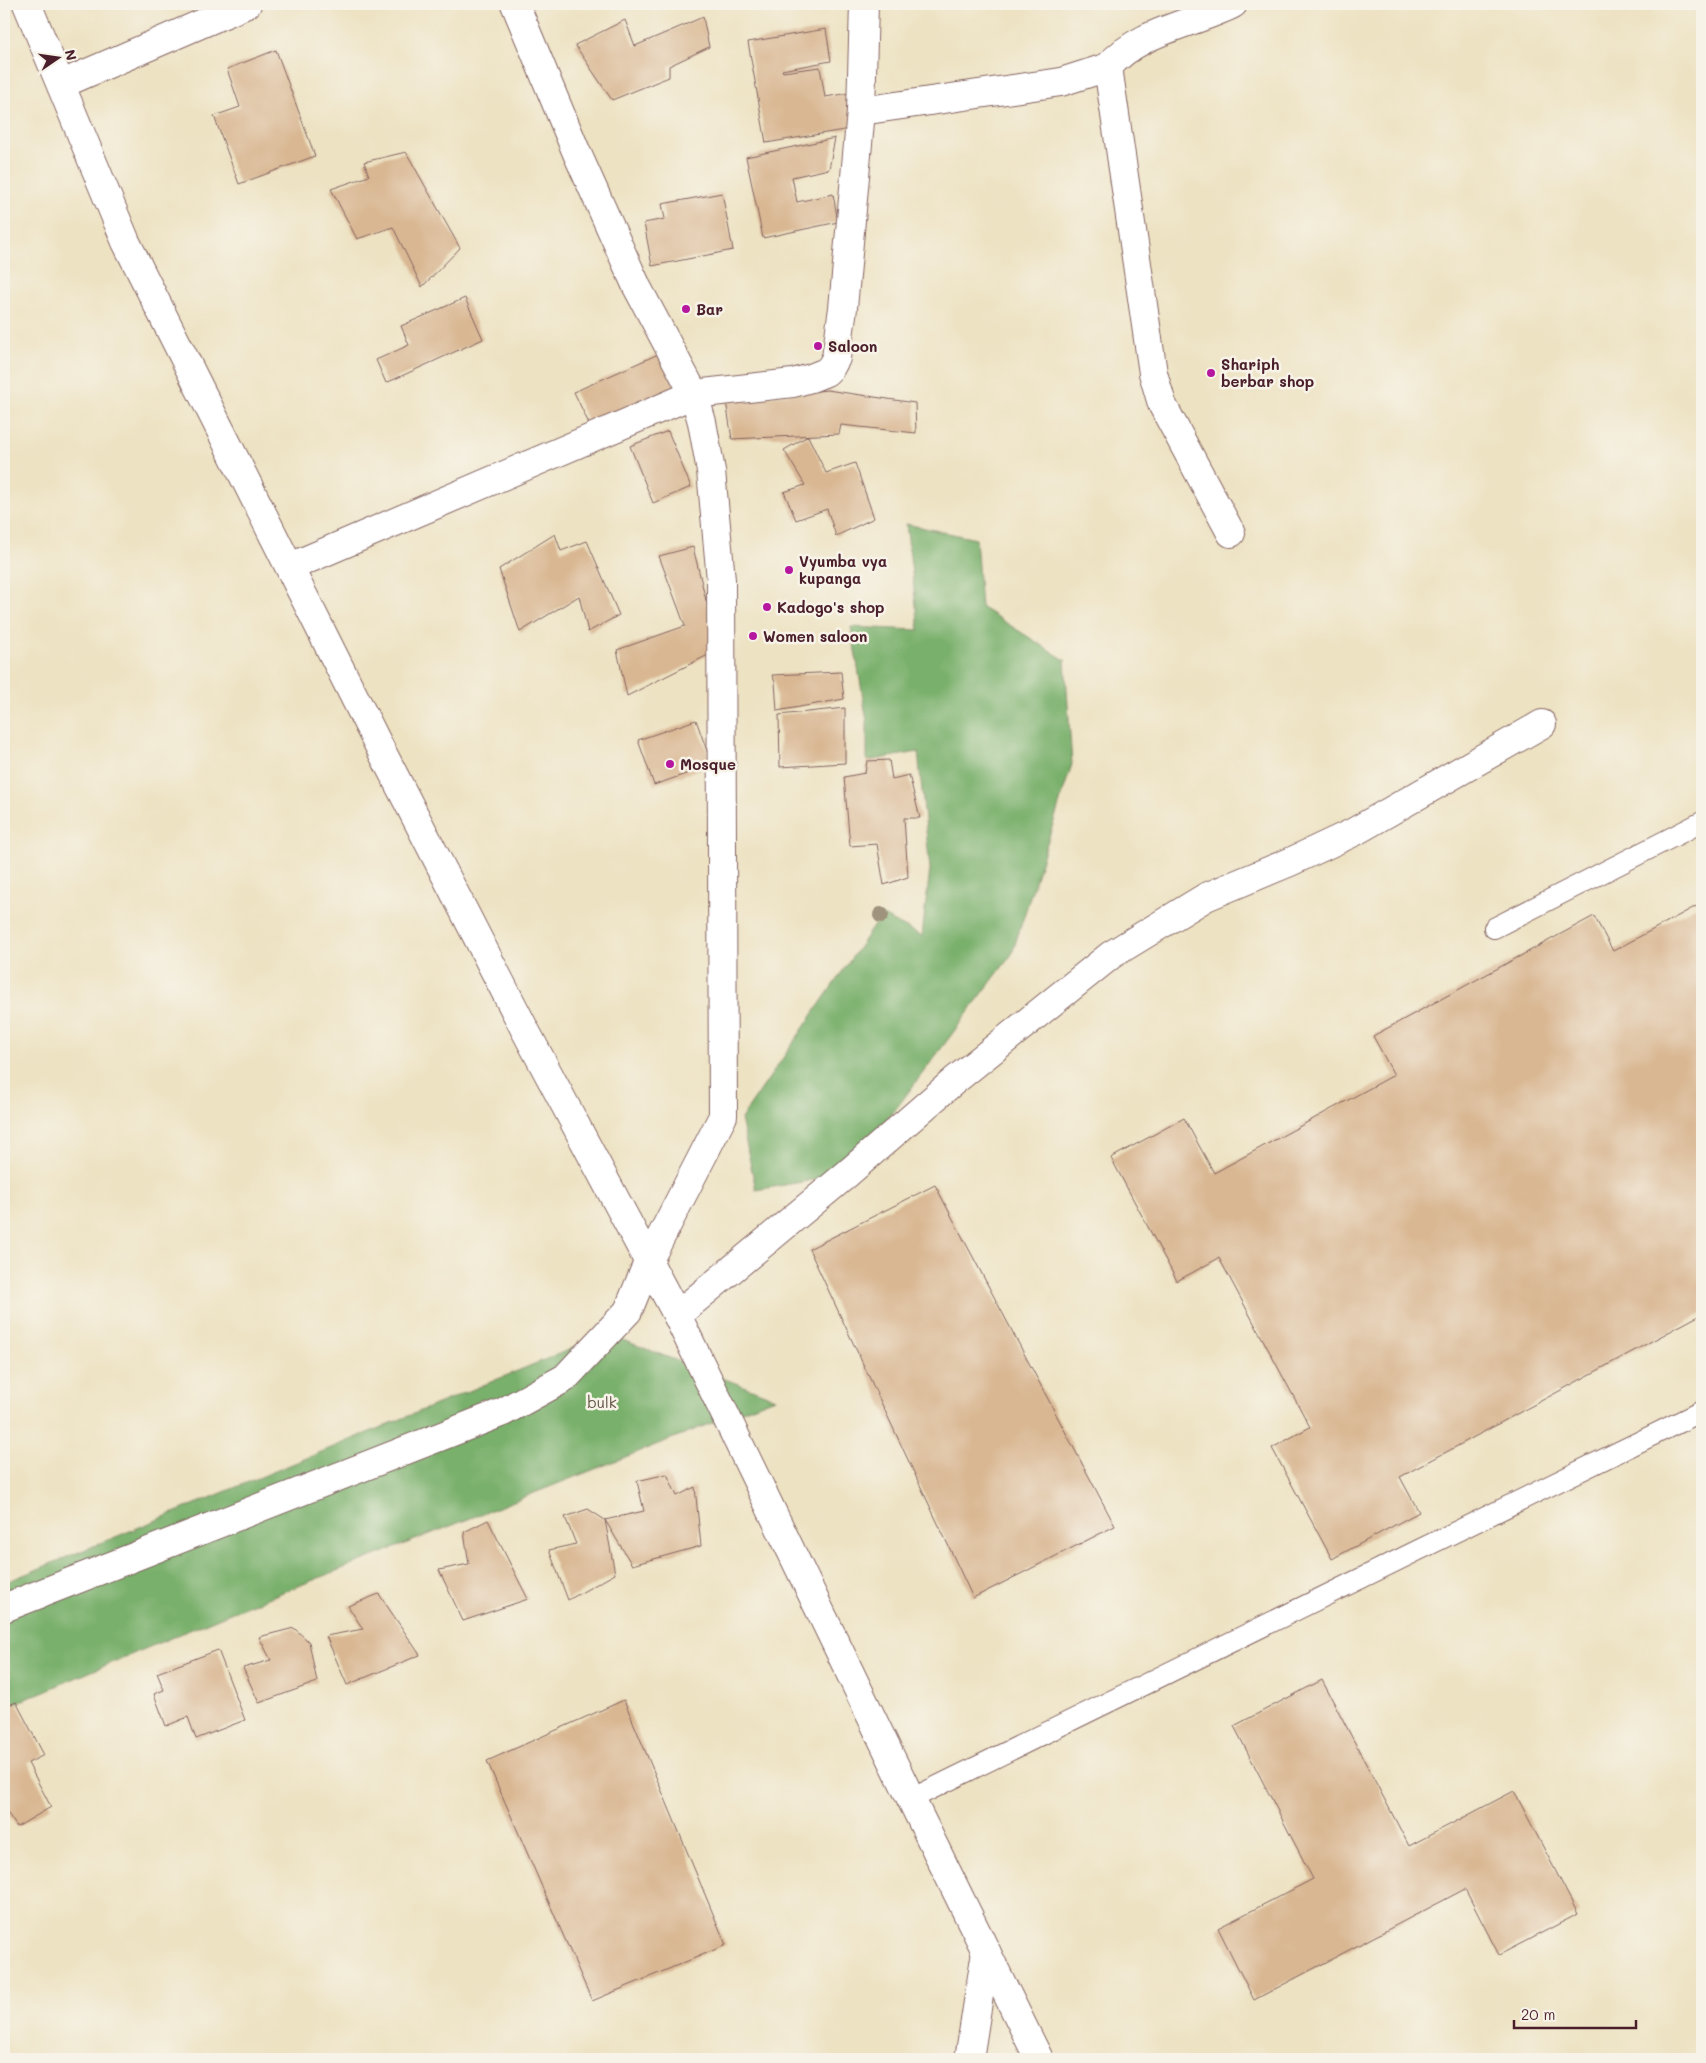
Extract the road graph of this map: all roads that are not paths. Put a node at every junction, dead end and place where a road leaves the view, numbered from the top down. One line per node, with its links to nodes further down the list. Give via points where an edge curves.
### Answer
1 (27, 4): 7 (street)
2 (247, 4): 7 (street)
3 (515, 4): 9 (street, via 637,287)
4 (864, 4): 8 (street)
5 (1220, 7): 6 (street, via 1154,34 1117,56)
6 (1108, 67): 8 (street, via 1061,82); 10 (street, via 1153,373 1162,404)
7 (62, 84): 11 (street, via 126,242)
8 (861, 111): 9 (street, via 843,308 836,358 831,367 826,372 792,383)
9 (694, 394): 11 (street); 15 (street, via 711,471 721,580 723,1116)
10 (1232, 533)
11 (290, 567): 15 (street, via 515,1010)
12 (1542, 724): 16 (street, via 1354,832 1206,897 1111,955 954,1081)
13 (1702, 822): 14 (lane)
14 (1494, 928)
15 (648, 1262): 16 (street); 18 (street, via 628,1311 565,1378 503,1412)
16 (677, 1315): 19 (street)
17 (1702, 1411): 19 (lane)
18 (4, 1608)
19 (911, 1799): 20 (street)
20 (986, 1951): 21 (street); 22 (street)
21 (969, 2059)
22 (1039, 2059)

